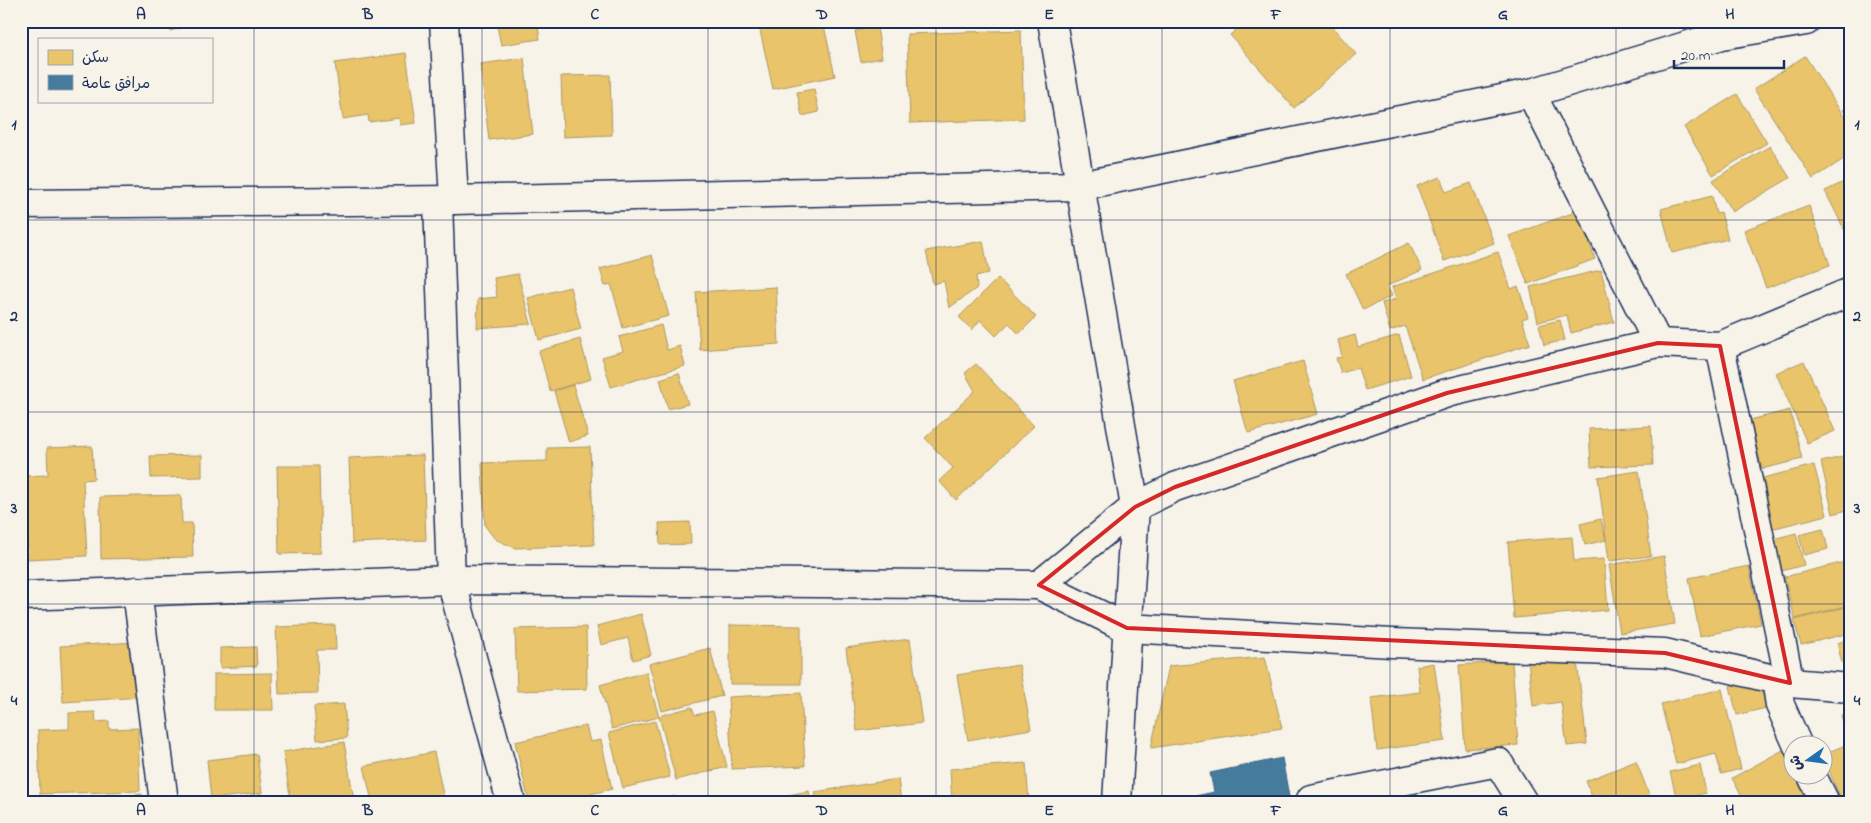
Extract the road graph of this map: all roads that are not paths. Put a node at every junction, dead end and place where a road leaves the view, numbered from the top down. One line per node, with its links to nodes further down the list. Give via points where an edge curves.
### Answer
1 (444, 21): 6 (street)
2 (1052, 21): 5 (street)
3 (1806, 21): 4 (street, via 1722,35)
4 (1531, 93): 5 (street); 9 (street)
5 (1080, 186): 6 (street); 11 (street)
6 (446, 200): 7 (street); 12 (street)
7 (21, 204)
8 (1850, 292): 10 (street)
9 (1658, 343): 10 (street); 11 (street, via 1447,393 1175,487)
10 (1720, 346): 17 (street)
11 (1135, 507): 13 (street); 16 (street)
12 (451, 580): 13 (street); 14 (street); 23 (street)
13 (1039, 585): 16 (street)
14 (137, 591): 15 (street); 22 (street)
15 (21, 596)
16 (1127, 628): 17 (street, via 1665,653); 24 (street)
17 (1783, 681): 18 (street); 19 (street, via 1780,705)
18 (1850, 688)
19 (1794, 736)
20 (1817, 786): 26 (street)
21 (1311, 799): 25 (street, via 1498,762)
22 (164, 802)
23 (511, 802)
24 (1117, 802)
25 (1523, 802)
26 (1824, 802)

